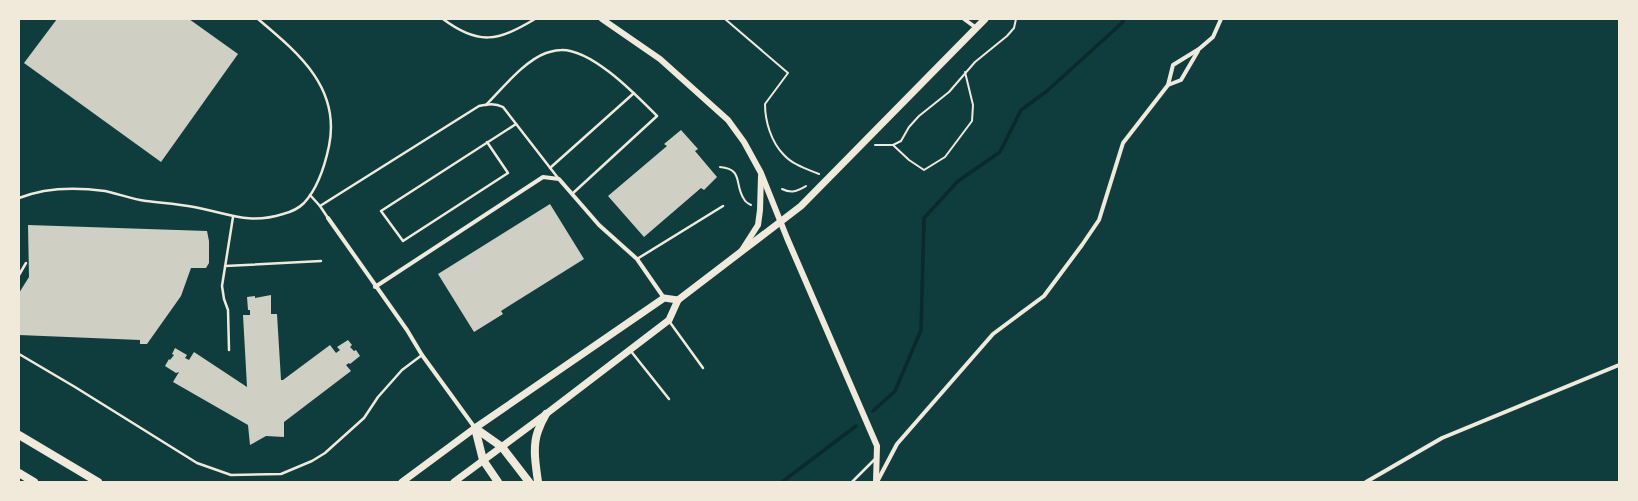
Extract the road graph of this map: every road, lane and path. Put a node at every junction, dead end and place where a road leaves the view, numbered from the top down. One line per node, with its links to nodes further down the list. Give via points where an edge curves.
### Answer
1 (258, 19): 28 (lane, via 287,43 310,68 326,100 331,122 330,140 315,188)
2 (443, 19): 3 (lane, via 456,29 477,37 495,37 520,28)
3 (535, 19)
4 (602, 19): 22 (street, via 660,59 728,120)
5 (725, 19): 24 (path, via 788,73 765,104 766,120 780,150 792,161 820,175)
6 (964, 19): 10 (street)
7 (985, 19): 10 (main road)
8 (1016, 19): 12 (path, via 1014,28 1007,36)
9 (1221, 19): 11 (street, via 1213,37)
10 (975, 27): 35 (main road, via 801,206)
11 (1199, 49): 13 (street, via 1182,80); 13 (street, via 1173,65)
12 (965, 72): 19 (path, via 949,92 919,116 901,141); 19 (path, via 973,105 972,121 945,157 924,170)
13 (1168, 85): 68 (street, via 1123,143 1099,220 1082,245 1044,296 993,334 897,444)
14 (634, 93): 15 (lane, via 581,54 561,50 545,53 527,65); 21 (lane); 27 (lane, via 657,116)
15 (486, 105): 16 (lane, via 503,107); 30 (lane, via 479,106)
16 (516, 124): 17 (lane); 21 (lane)
17 (486, 142): 17 (lane, via 381,211 403,241 508,173)
18 (875, 145): 19 (path)
19 (893, 145)
20 (720, 167): 32 (path, via 730,169 736,174 744,200)
21 (550, 168): 23 (lane)
22 (761, 172): 35 (street); 36 (street, via 758,225)
23 (559, 179): 27 (street); 42 (street, via 543,177)
24 (815, 180)
25 (810, 184): 26 (path, via 794,192)
26 (782, 188)
27 (572, 194): 37 (street, via 599,225)
28 (310, 195): 30 (lane); 33 (lane, via 304,204 293,211 254,220)
29 (19, 198): 33 (lane, via 48,189 76,189 197,207)
30 (320, 206): 34 (lane)
31 (723, 206): 37 (lane)
32 (756, 207)
33 (233, 217): 40 (lane)
34 (328, 218): 42 (street)
35 (781, 220): 36 (main road); 57 (street, via 877,446)
36 (742, 251): 44 (main road)
37 (637, 258): 43 (street)
38 (321, 261): 40 (lane)
39 (26, 263): 41 (lane)
40 (225, 266): 46 (lane, via 222,286 228,310)
41 (19, 275)
42 (376, 287): 49 (street)
43 (664, 298): 44 (main road); 54 (main road)
44 (678, 300): 45 (main road)
45 (669, 320): 47 (main road); 51 (lane)
46 (229, 350)
47 (630, 350): 52 (lane); 53 (main road)
48 (19, 354): 49 (lane, via 197,463 231,475 281,474 312,461 340,441 364,418 378,397 402,370)
49 (422, 355): 54 (street)
50 (1619, 365): 69 (street, via 1442,438)
51 (703, 368)
52 (669, 399)
53 (546, 414): 56 (main road); 66 (highway, via 535,444)
54 (475, 428): 56 (highway); 58 (highway); 62 (main road)
55 (19, 435): 61 (highway)
56 (502, 447): 58 (main road); 65 (highway)
57 (876, 457): 67 (lane); 68 (street)
58 (483, 460): 63 (main road); 64 (highway)
59 (19, 473): 60 (highway)
60 (34, 482)
61 (98, 482)
62 (402, 482)
63 (454, 482)
64 (498, 482)
65 (530, 482)
66 (538, 482)
67 (852, 482)
68 (876, 482)
69 (1366, 482)

